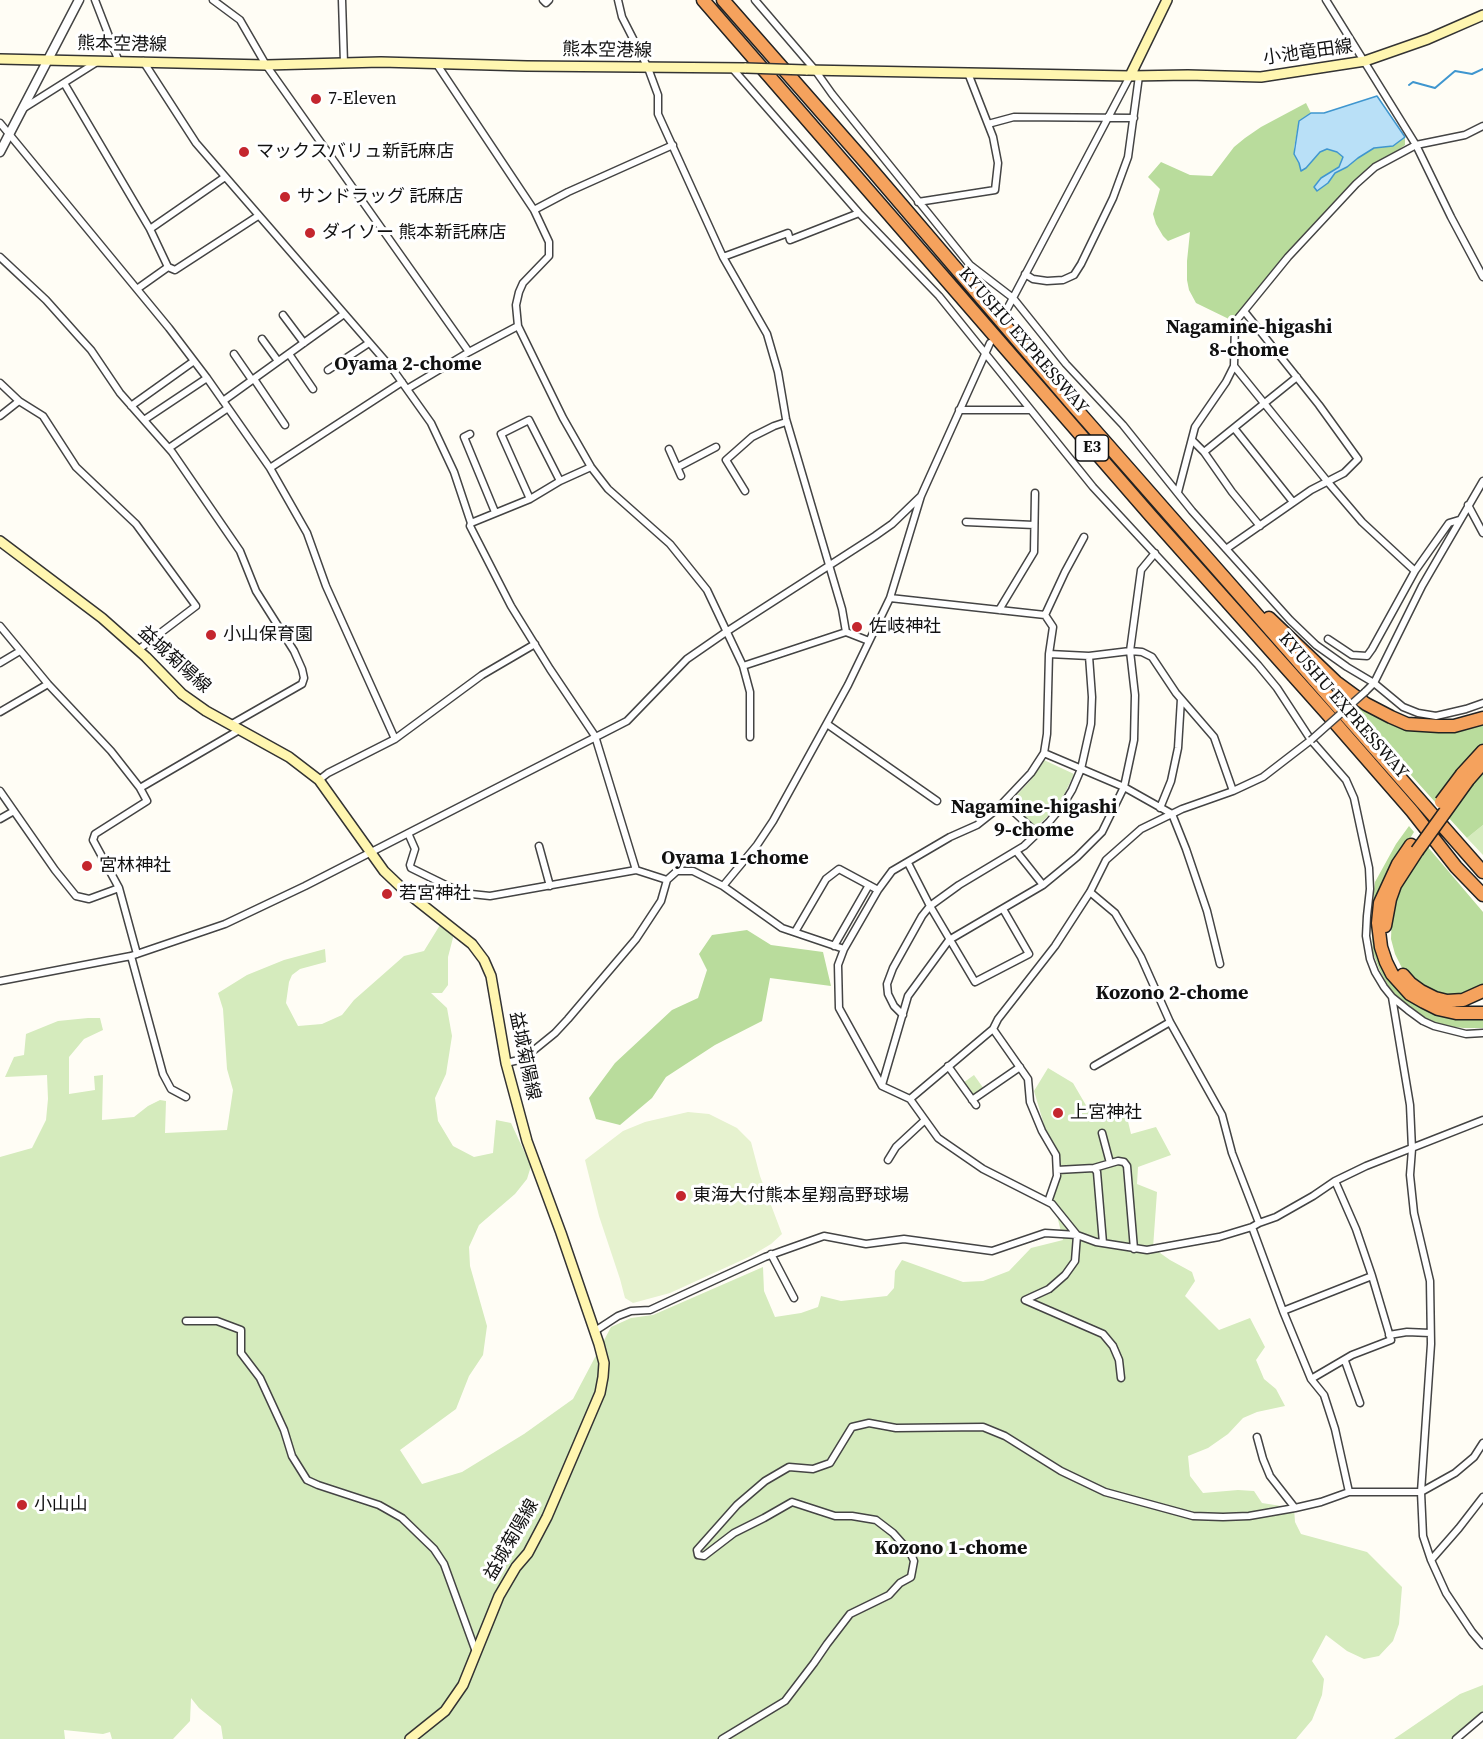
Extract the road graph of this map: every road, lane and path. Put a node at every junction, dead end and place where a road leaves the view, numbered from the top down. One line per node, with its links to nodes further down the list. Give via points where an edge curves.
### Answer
1 (79, 0): 15 (street)
2 (95, 0): 19 (street)
3 (213, 0): 22 (street, via 240,20)
4 (342, 0): 20 (street)
5 (543, 0): 6 (street)
6 (549, 0)
7 (618, 0): 23 (street)
8 (703, 0): 173 (highway, KYUSHU EXPRESSWAY / E3, via 1412,811)
9 (723, 0): 115 (highway, KYUSHU EXPRESSWAY / E3)
10 (755, 0): 25 (street)
11 (1167, 0): 27 (main road)
12 (1326, 0): 17 (street)
13 (1483, 15): 17 (main road, 小池竜田線)
14 (0, 59): 15 (main road, 熊本空港線)
15 (49, 60): 18 (main road, 熊本空港線); 29 (street)
16 (142, 61): 19 (main road, 熊本空港線); 22 (main road, 熊本空港線); 39 (street, via 196,143)
17 (1365, 61): 27 (main road, 小池竜田線, via 1261,76); 37 (street)
18 (97, 62): 19 (main road, 熊本空港線); 28 (street)
19 (119, 62)
20 (344, 63): 21 (main road, 熊本空港線); 22 (main road, 熊本空港線)
21 (436, 63): 23 (main road, 熊本空港線); 41 (street)
22 (266, 64): 61 (street)
23 (648, 68): 24 (main road, 熊本空港線); 36 (street, via 658,95 658,114)
24 (732, 68): 25 (main road, 熊本空港線, bridge); 42 (street)
25 (810, 70): 26 (main road, 熊本空港線); 40 (street)
26 (968, 73): 27 (main road, 熊本空港線); 33 (street)
27 (1134, 76): 30 (street); 31 (street)
28 (64, 83): 29 (street); 44 (street)
29 (21, 110): 35 (street)
30 (1108, 118): 31 (street); 33 (street, via 1014,117); 48 (street)
31 (1134, 118): 48 (street, via 1128,157 1113,198 1074,275 1047,281)
32 (0, 123): 35 (street)
33 (988, 124): 40 (street, via 998,163 995,190)
34 (1483, 126): 37 (street, via 1465,135)
35 (9, 134): 38 (street); 50 (street)
36 (673, 145): 41 (street); 46 (street)
37 (1416, 146): 49 (street); 52 (street, via 1375,167 1356,184)
38 (0, 152)
39 (225, 177): 43 (street); 44 (street)
40 (918, 202): 51 (street, via 970,265)
41 (534, 210): 56 (street, via 549,242 549,256 523,283 516,304)
42 (859, 213): 46 (street, via 790,240 788,233); 64 (street, via 939,296)
43 (258, 216): 47 (street, via 176,270); 54 (street)
44 (150, 229): 47 (street)
45 (0, 257): 79 (street, via 91,350)
46 (723, 257): 85 (street, via 767,334)
47 (168, 267): 50 (street)
48 (1025, 274): 51 (street)
49 (1483, 278)
50 (137, 289): 65 (street)
51 (1013, 298): 53 (street); 102 (street)
52 (1244, 311): 67 (street, via 1235,322); 69 (street)
53 (1005, 313)
54 (344, 314): 58 (street); 59 (street)
55 (282, 315): 58 (street)
56 (518, 326): 61 (street); 94 (street)
57 (262, 339): 66 (street)
58 (304, 343): 63 (street)
59 (369, 343): 68 (street); 72 (street)
60 (990, 343): 64 (street)
61 (469, 352): 75 (street)
62 (234, 354): 71 (street)
63 (289, 354): 66 (street); 74 (street)
64 (984, 354): 81 (street); 82 (street)
65 (194, 361): 70 (street); 79 (street)
66 (278, 361): 71 (street)
67 (1234, 366): 78 (street); 89 (street, via 1195,427)
68 (328, 370)
69 (1297, 377): 78 (street); 98 (street, via 1358,459 1344,473)
70 (207, 378): 77 (street); 84 (street)
71 (253, 379): 77 (street); 86 (street)
72 (402, 382): 75 (street); 96 (street)
73 (0, 383): 76 (street)
74 (313, 389)
75 (407, 389): 111 (street, via 431,423 454,472)
76 (19, 400): 83 (street); 131 (street, via 43,416 76,467 136,524 196,606)
77 (223, 401): 80 (street)
78 (1264, 404): 87 (street); 98 (street)
79 (131, 406): 84 (street)
80 (228, 408): 91 (street); 96 (street)
81 (959, 410): 82 (street); 104 (street)
82 (1030, 410): 119 (street)
83 (0, 416)
84 (144, 420): 91 (street)
85 (786, 422): 101 (street, via 752,437 726,460); 120 (street)
86 (285, 425)
87 (1234, 428): 93 (street); 106 (street)
88 (464, 437): 108 (street)
89 (1192, 440): 93 (street); 102 (street)
90 (716, 447): 95 (street)
91 (169, 448): 145 (street, via 240,551 256,591 294,651 304,678 302,684)
92 (669, 449): 95 (street)
93 (1204, 453): 113 (street)
94 (591, 467): 100 (street); 126 (street, via 608,489 670,544 707,590)
95 (678, 467): 97 (street)
96 (270, 468): 148 (street, via 307,533 326,586)
97 (681, 476)
98 (1327, 481): 106 (street); 121 (street, via 1362,522)
99 (1483, 481): 107 (street)
100 (560, 482): 105 (street); 105 (street, via 529,420 501,434)
101 (745, 492)
102 (1178, 492): 118 (street)
103 (1035, 493): 112 (street)
104 (921, 496): 120 (street, via 892,524); 122 (street)
105 (530, 499): 108 (street)
106 (1293, 502): 113 (street)
107 (1468, 505): 109 (street); 114 (street)
108 (495, 512): 111 (street)
109 (1459, 520): 121 (street, via 1449,523); 138 (street)
110 (966, 522): 112 (street)
111 (471, 523): 130 (street, via 511,606)
112 (1034, 525): 123 (street, via 1034,552)
113 (1260, 526): 118 (street)
114 (1483, 532)
115 (1185, 535): 143 (highway, via 1336,682 1366,704 1407,724 1454,726); 175 (highway, KYUSHU EXPRESSWAY / E3)
116 (1084, 537): 124 (street)
117 (0, 541): 131 (main road, 益城菊陽線)
118 (1226, 549): 138 (street, via 1316,645)
119 (1155, 554): 133 (street, via 1141,570); 149 (street, via 1258,665)
120 (829, 566): 126 (street); 127 (street)
121 (1415, 571): 128 (street, via 1367,656 1352,655)
122 (890, 598): 123 (street); 129 (street)
123 (999, 610): 124 (street)
124 (1045, 615): 134 (street, via 1053,627)
125 (0, 626): 132 (street)
126 (726, 632): 137 (street); 146 (street, via 687,659 627,721)
127 (846, 632): 129 (street); 137 (street)
128 (1328, 639)
129 (869, 641): 144 (street)
130 (535, 644): 146 (street); 148 (street, via 482,675)
131 (138, 650): 145 (main road, 益城菊陽線, via 182,694)
132 (21, 651): 136 (street); 139 (street)
133 (1130, 651): 135 (street); 140 (street, via 1152,657); 157 (street, via 1135,695 1134,740)
134 (1049, 654): 135 (street); 151 (street)
135 (1089, 656): 153 (street, via 1091,724)
136 (0, 663)
137 (743, 666): 147 (street, via 750,692)
138 (1374, 683): 141 (street, via 1403,707 1418,713 1436,716); 149 (street, bridge)
139 (48, 684): 142 (street); 156 (street)
140 (1181, 699): 159 (street, via 1214,737); 162 (street, via 1178,748)
141 (1483, 703)
142 (0, 712)
143 (1483, 718)
144 (827, 723): 160 (street); 180 (street, via 758,845)
145 (236, 727): 155 (main road, 益城菊陽線, via 289,757); 156 (street)
146 (595, 736): 166 (street); 174 (street)
147 (750, 737)
148 (395, 739): 155 (street)
149 (1311, 740): 159 (street, via 1263,777); 196 (street, via 1346,780 1354,798 1369,868 1366,936 1370,959)
150 (1483, 751): 154 (highway)
151 (1044, 753): 153 (street); 161 (street)
152 (1483, 762): 154 (highway)
153 (1081, 769): 157 (street); 167 (street, via 1063,805)
154 (1465, 777): 169 (highway, bridge)
155 (319, 780): 171 (main road, 益城菊陽線)
156 (140, 788): 181 (street, via 147,801 95,834 93,840)
157 (1124, 788): 162 (street); 178 (street, via 1102,832)
158 (0, 791): 163 (street)
159 (1233, 791): 164 (street)
160 (937, 801)
161 (1004, 803): 167 (street); 172 (street, via 976,825)
162 (1160, 808): 164 (street)
163 (14, 811): 165 (street); 181 (street, via 76,896 89,899)
164 (1172, 814): 183 (street, via 1141,829 1106,860); 193 (street, via 1207,911)
165 (0, 819)
166 (408, 833): 171 (street); 179 (street, via 415,849 411,867 462,893 490,896)
167 (1037, 833): 170 (street)
168 (539, 846): 179 (street)
169 (1414, 848): 195 (highway, via 1395,885 1386,920 1385,931 1395,964 1410,983 1435,998 1456,1001); 197 (highway, via 1398,864 1380,903 1378,923 1386,962 1410,994 1424,1002 1456,1013)
170 (1016, 851): 178 (street); 186 (street)
171 (371, 852): 192 (street, via 225,924); 202 (main road, 益城菊陽線, via 384,872 472,944 484,960 491,976)
172 (908, 863): 182 (street, via 892,871); 186 (street)
173 (1456, 867): 184 (highway, KYUSHU EXPRESSWAY / E3); 185 (highway)
174 (636, 870): 176 (street); 179 (street)
175 (1483, 872)
176 (667, 880): 180 (street, via 677,872 693,871); 202 (street, via 661,901 636,939 568,1019 524,1059)
177 (869, 885): 182 (street); 188 (street, via 839,869 826,879); 190 (street)
178 (1043, 885): 187 (street)
179 (550, 886)
180 (723, 886): 188 (street, via 782,928)
181 (119, 888): 192 (street)
182 (878, 890): 191 (street)
183 (1090, 892): 199 (street, via 1115,914 1141,957); 200 (street)
184 (1483, 895)
185 (1483, 902)
186 (930, 906): 189 (street); 198 (street, via 887,984 894,1006)
187 (1003, 909): 189 (street); 189 (street, via 1029,954 975,982)
188 (795, 932): 190 (street)
189 (950, 940): 198 (street, via 908,996)
190 (834, 946): 191 (street)
191 (844, 950): 206 (street, via 838,964 839,1008)
192 (134, 955): 194 (street); 207 (street, via 163,1074 171,1089)
193 (1220, 964)
194 (0, 981)
195 (1483, 991)
196 (1392, 997): 201 (street, via 1434,1026 1466,1034); 212 (street, via 1410,1105)
197 (1483, 1013)
198 (903, 1014): 206 (street)
199 (1170, 1022): 204 (street); 219 (street, via 1222,1115)
200 (993, 1029): 203 (street); 205 (street)
201 (1483, 1032)
202 (506, 1063): 229 (main road, 益城菊陽線, via 527,1141)
203 (948, 1066): 205 (street, via 974,1103); 208 (street)
204 (1094, 1066)
205 (1020, 1067): 216 (street, via 1028,1079 1030,1102 1056,1155)
206 (882, 1086): 208 (street)
207 (186, 1096)
208 (910, 1100): 209 (street)
209 (925, 1120): 213 (street); 218 (street, via 938,1138 983,1169)
210 (1483, 1120): 212 (street)
211 (1102, 1133): 214 (street)
212 (1412, 1149): 217 (street); 230 (street, via 1414,1213 1430,1281)
213 (888, 1160)
214 (1110, 1163): 215 (street); 223 (street, via 1124,1162 1127,1166)
215 (1095, 1168): 216 (street); 222 (street)
216 (1057, 1170): 218 (street)
217 (1335, 1181): 219 (street); 225 (street)
218 (1048, 1202): 221 (street)
219 (1259, 1223): 220 (street)
220 (1252, 1227): 223 (street, via 1219,1237); 227 (street)
221 (1077, 1235): 222 (street); 224 (street, via 1045,1233 992,1251 904,1239 866,1244 824,1236); 233 (street, via 1075,1261 1065,1275 1049,1289 1025,1300 1103,1334 1119,1360)
222 (1103, 1243): 223 (street)
223 (1134, 1249)
224 (771, 1254): 226 (street); 229 (street, via 650,1310 618,1316)
225 (1371, 1276): 227 (street); 231 (street)
226 (794, 1298)
227 (1282, 1311): 234 (street)
228 (186, 1321): 244 (street, via 217,1321 241,1330 241,1353 260,1378 292,1456 307,1480 394,1513 434,1549 444,1564)
229 (595, 1331): 244 (main road, 益城菊陽線, via 604,1363 600,1393 547,1517 499,1596)
230 (1430, 1333): 231 (street); 239 (street)
231 (1389, 1335): 232 (street, via 1391,1340)
232 (1345, 1361): 234 (street); 235 (street)
233 (1121, 1378)
234 (1311, 1378): 238 (street, via 1324,1395)
235 (1360, 1403)
236 (1257, 1437): 241 (street, via 1270,1476)
237 (1483, 1444): 239 (street, via 1455,1473)
238 (1349, 1492): 239 (street); 241 (street)
239 (1421, 1492): 242 (street, via 1423,1536)
240 (1483, 1497): 242 (street)
241 (1295, 1508): 247 (street, via 1249,1516 1193,1516 1105,1492 983,1427 896,1428 869,1423 852,1427 830,1462 813,1469 789,1467 765,1481 737,1505 697,1550 698,1555 704,1556 734,1533 792,1502 835,1516 876,1520 910,1552 914,1562 911,1577 889,1595 850,1614 785,1701)
242 (1431, 1560): 243 (street, via 1450,1601)
243 (1483, 1645)
244 (476, 1653): 246 (main road, 益城菊陽線, via 455,1698)
245 (1483, 1716): 248 (street)
246 (410, 1739)
247 (722, 1739)
248 (1456, 1739)

